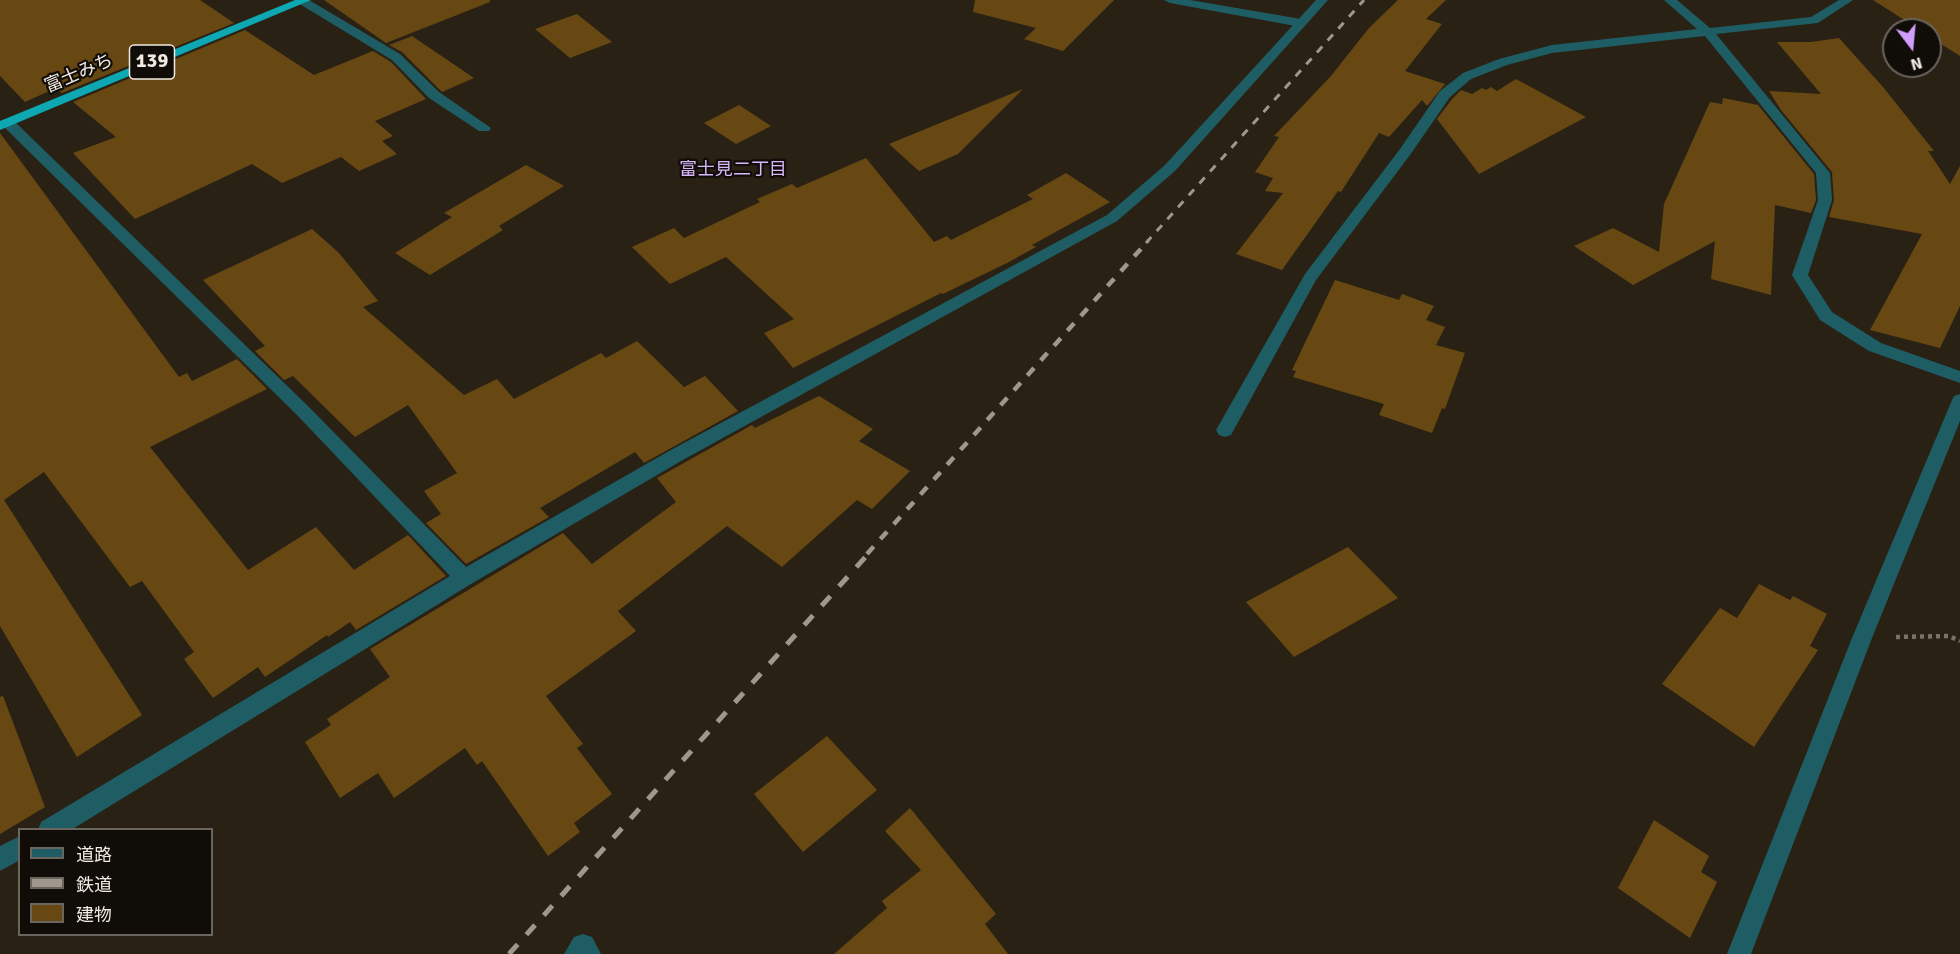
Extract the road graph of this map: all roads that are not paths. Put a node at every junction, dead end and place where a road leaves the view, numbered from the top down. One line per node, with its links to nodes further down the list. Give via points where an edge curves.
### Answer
1 (1170, 0): 6 (street)
2 (1322, 0): 6 (street)
3 (1670, 0): 7 (street)
4 (1847, 0): 7 (street, via 1814,20)
5 (304, 1): 8 (highway, 富士みち / 139); 9 (street, via 396,57 434,95)
6 (1301, 23): 13 (street, via 1170,168 1112,218 675,456)
7 (1709, 33): 10 (street, via 1823,173 1825,200 1800,275 1826,316 1875,347); 12 (street, via 1552,49 1467,76 1444,94 1310,278)
8 (4, 125): 13 (street, via 303,411)
9 (484, 128)
10 (1960, 377)
11 (1960, 400): 19 (street)
12 (1225, 430)
13 (464, 578): 14 (street)
14 (52, 828)
15 (18, 848): 16 (street)
16 (0, 859)
17 (576, 954): 18 (street, via 583,946)
18 (589, 954)
19 (1739, 954)

